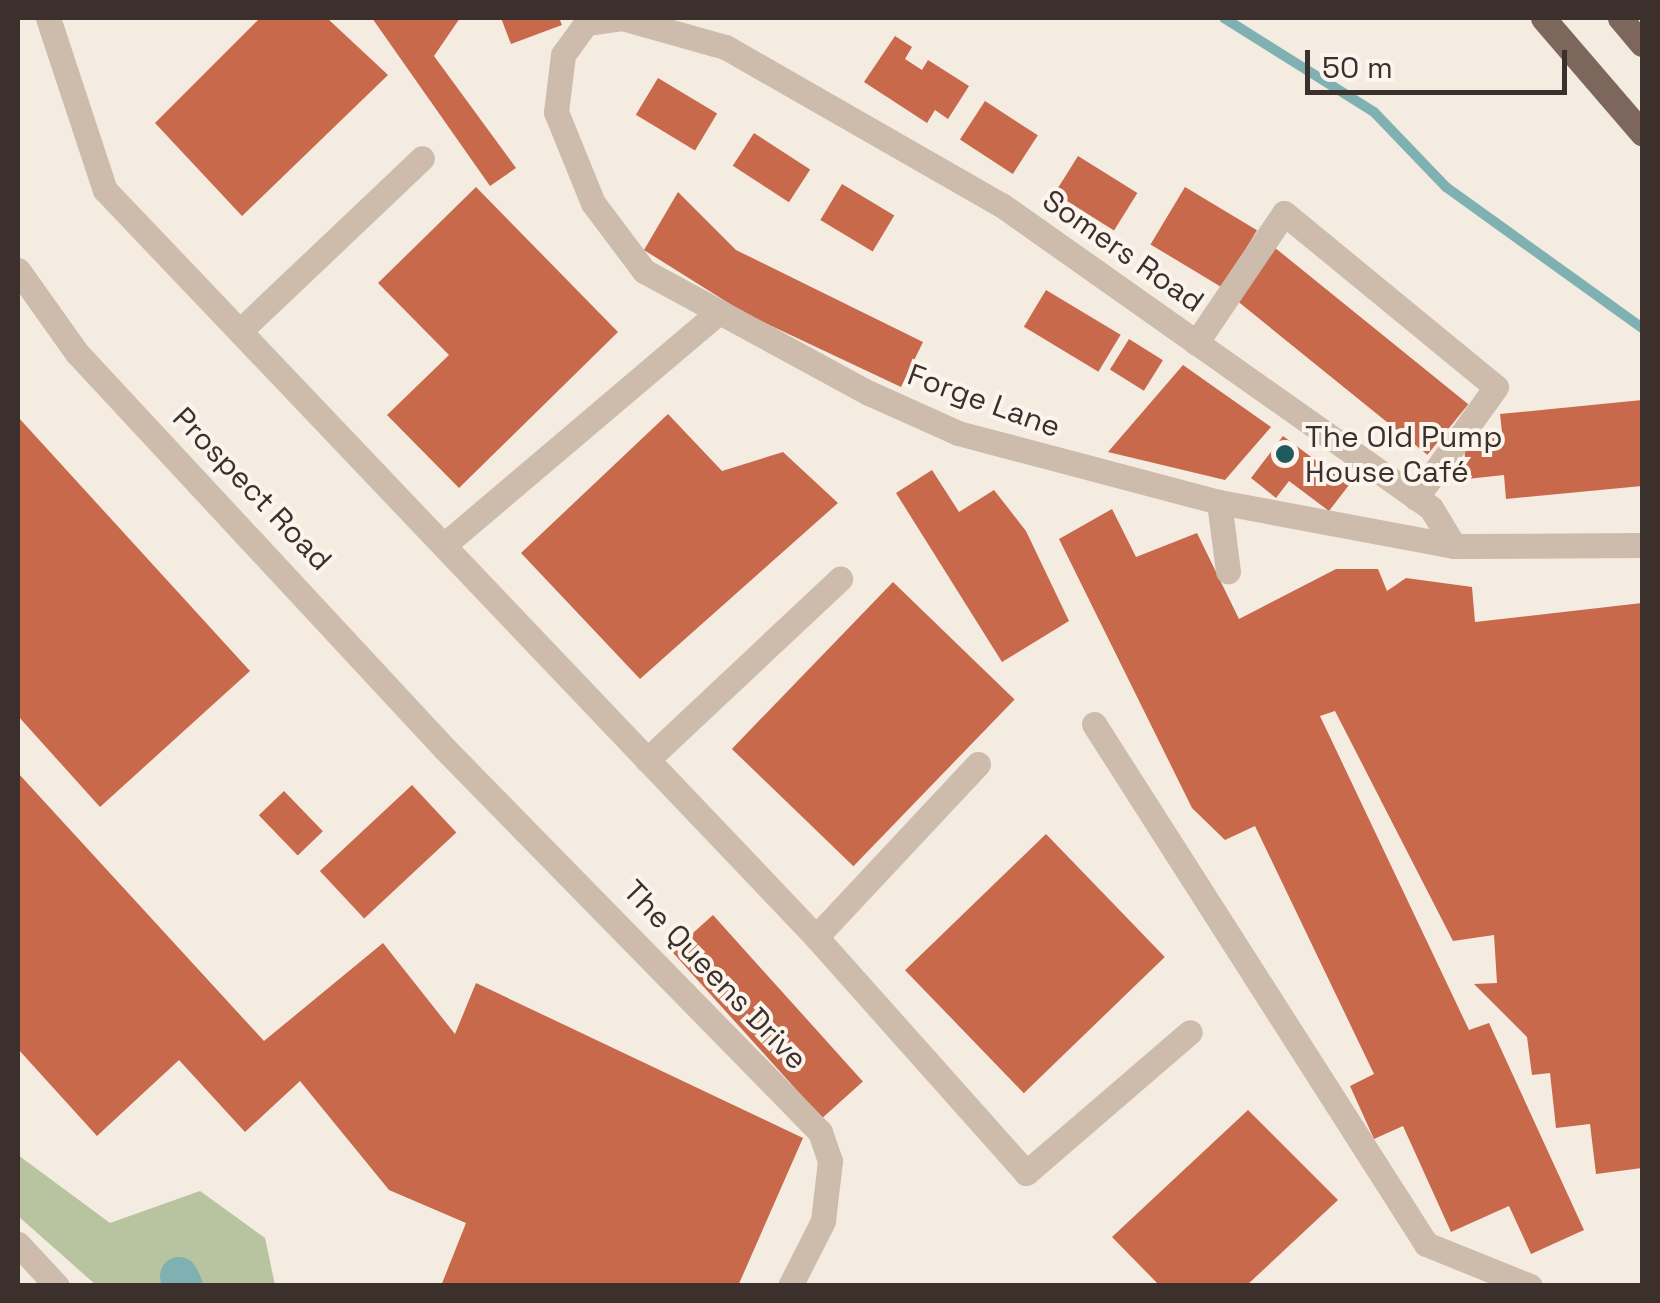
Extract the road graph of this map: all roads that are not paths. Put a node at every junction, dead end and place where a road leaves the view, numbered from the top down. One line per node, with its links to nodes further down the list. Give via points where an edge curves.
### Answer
1 (48, 18): 10 (street, via 105,190)
2 (622, 18): 9 (street, Forge Lane, via 586,24 563,54 556,112 593,203 644,271); 11 (street, Somers Road, via 725,47 1003,206)
3 (1543, 18): 6 (main road)
4 (1620, 18): 5 (main road)
5 (1642, 44)
6 (1642, 133)
7 (422, 158): 10 (street)
8 (20, 279): 20 (street, Prospect Road, via 76,353)
9 (715, 315): 13 (street, Forge Lane, via 958,433); 14 (street)
10 (242, 329): 14 (street)
11 (1196, 342): 12 (street, Somers Road); 12 (street, via 1284,213 1496,387)
12 (1416, 498): 16 (street, Somers Road)
13 (1218, 502): 16 (street, Forge Lane); 17 (street)
14 (444, 544): 21 (street)
15 (1642, 545): 16 (street, Forge Lane)
16 (1454, 546)
17 (1228, 571)
18 (840, 579): 21 (street)
19 (1094, 724): 28 (street, via 1426,1244)
20 (444, 749): 27 (street, The Queens Drive, via 820,1132 830,1162 823,1222)
21 (647, 760): 23 (street)
22 (978, 764): 23 (street)
23 (816, 937): 24 (street, via 1026,1173)
24 (1190, 1032)
25 (18, 1244): 26 (street)
26 (57, 1286)
27 (790, 1286)
28 (1530, 1286)

